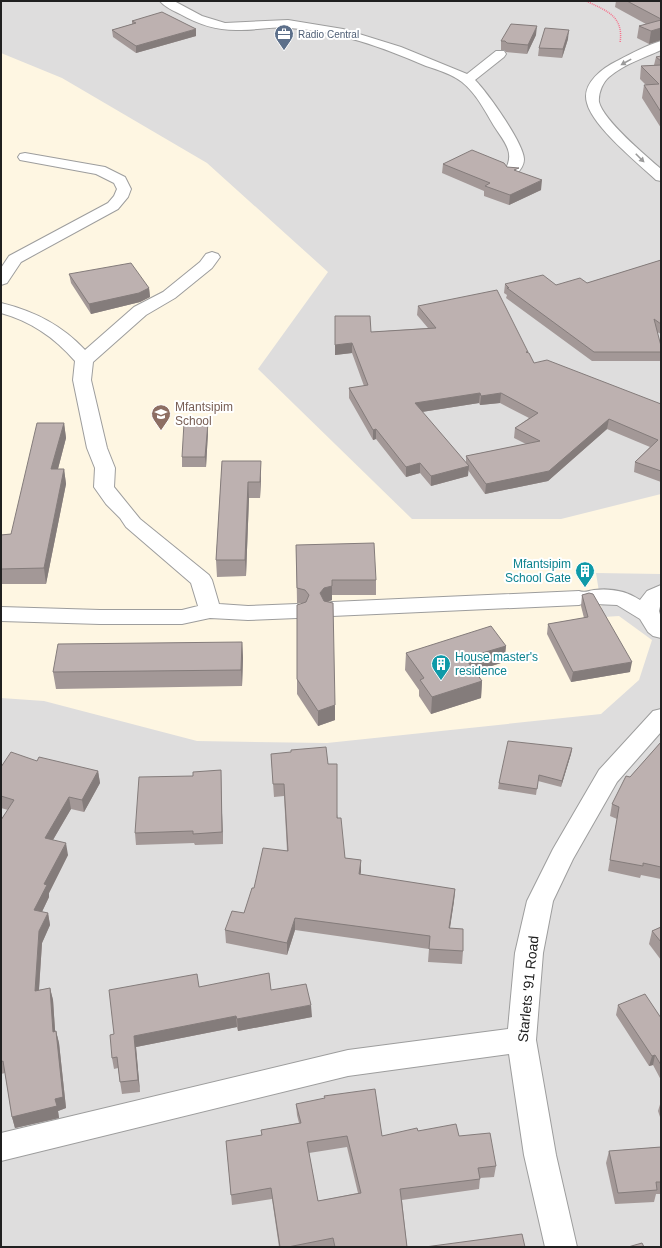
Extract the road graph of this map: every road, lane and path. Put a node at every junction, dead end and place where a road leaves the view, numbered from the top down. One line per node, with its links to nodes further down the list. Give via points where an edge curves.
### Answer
1 (166, 1): 6 (street, via 212,24 232,27 287,24 313,26 344,33 412,55)
2 (586, 1): 5 (path, via 615,18 620,24 622,35 619,48 622,54)
3 (661, 45): 5 (street)
4 (500, 54): 6 (street)
5 (634, 58): 9 (street, one-way to 9, via 605,74 592,94 593,104 609,126)
6 (467, 80): 8 (street, via 510,140 516,154 516,165)
7 (25, 157): 11 (street, via 100,170 120,180 124,189 122,197 113,206 15,259)
8 (511, 172)
9 (661, 177)
10 (212, 257): 13 (street, via 206,265 169,295 140,311)
11 (1, 280)
12 (1, 308): 13 (street, via 33,319 55,331 72,345)
13 (84, 360): 17 (street, via 82,380 97,448 105,468 104,487 134,523 201,580)
14 (660, 593): 15 (street, via 637,594); 20 (street, via 651,599 647,606)
15 (622, 598): 16 (street); 20 (street)
16 (332, 609)
17 (210, 611): 18 (street); 19 (street, via 175,617)
18 (297, 611)
19 (1, 614)
20 (647, 614): 21 (street)
21 (661, 631)
22 (661, 717): 23 (street, Starlets '91 Road, via 608,776 562,856 540,901 529,953)
23 (521, 1040): 24 (street, via 348,1063); 25 (street, Starlets '91 Road, via 540,1155)
24 (1, 1147)
25 (561, 1247)

